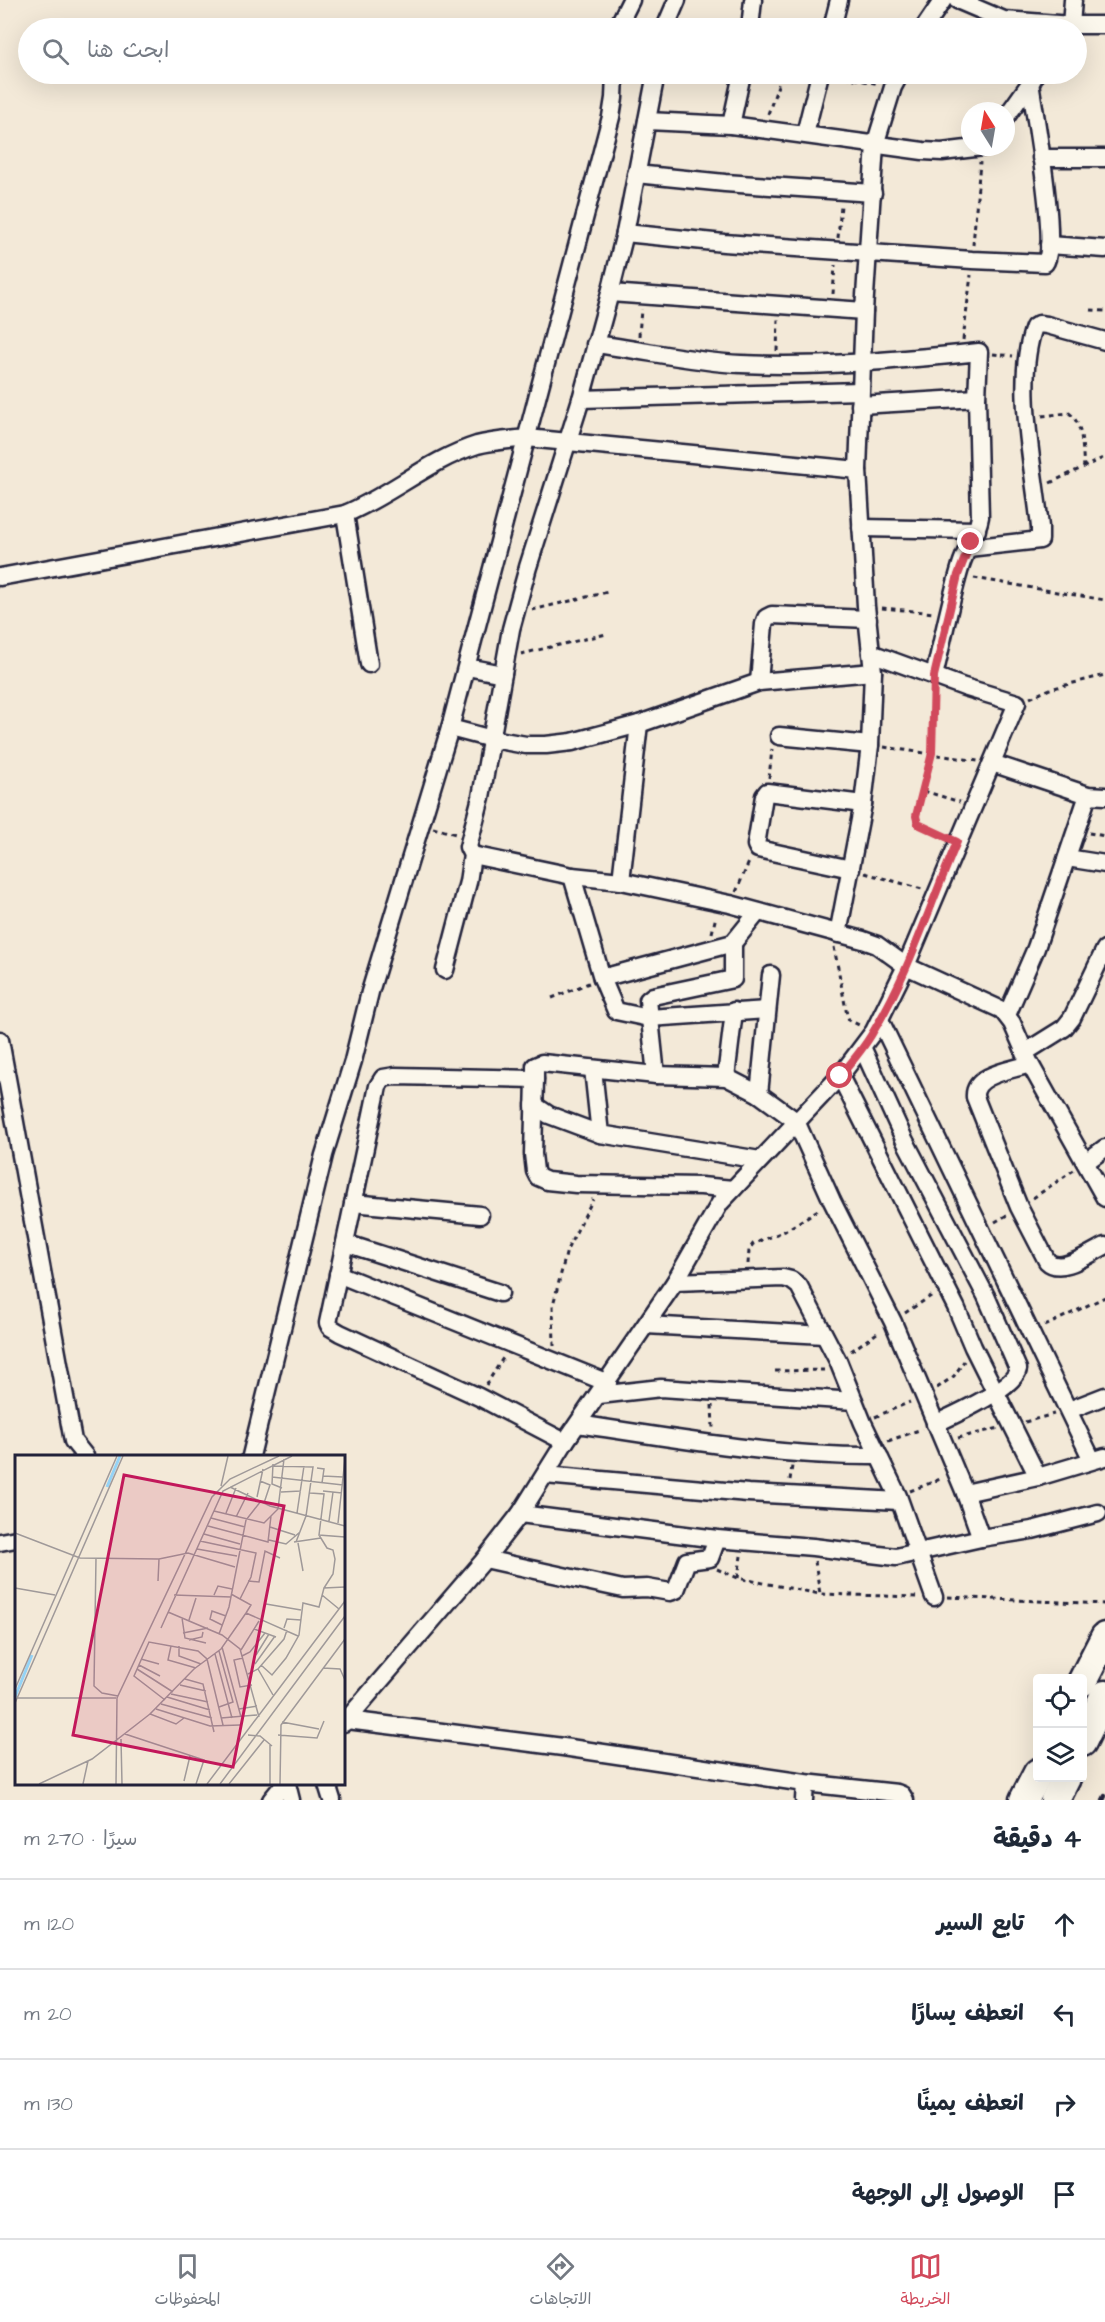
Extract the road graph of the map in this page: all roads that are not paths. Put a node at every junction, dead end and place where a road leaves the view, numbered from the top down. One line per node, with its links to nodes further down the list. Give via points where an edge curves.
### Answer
1 (631, 0): 8 (street)
2 (677, 0): 9 (street)
3 (753, 0): 10 (street)
4 (839, 0): 11 (street)
5 (943, 0): 12 (street)
6 (1073, 0): 14 (street)
7 (967, 2): 13 (street)
8 (622, 18)
9 (669, 18)
10 (751, 18)
11 (834, 18)
12 (931, 18)
13 (1000, 18)
14 (1071, 18)
15 (1105, 25): 16 (street)
16 (1087, 26)
17 (615, 84): 46 (street, via 611,117)
18 (654, 84): 25 (street)
19 (740, 84): 26 (street)
20 (817, 84): 27 (street)
21 (895, 84): 28 (street)
22 (1029, 84): 24 (street)
23 (1034, 84): 30 (street)
24 (1015, 104)
25 (647, 121): 26 (street); 32 (street)
26 (731, 125): 27 (street)
27 (805, 134): 28 (street)
28 (875, 145): 29 (street, via 942,152); 33 (street)
29 (961, 150)
30 (1041, 158): 31 (street); 35 (street)
31 (1105, 158)
32 (636, 174): 33 (street); 34 (street)
33 (873, 193): 37 (street)
34 (624, 233): 37 (street); 38 (street)
35 (1048, 245): 36 (street); 37 (street, via 1048,259 1042,264)
36 (1105, 249)
37 (868, 252): 39 (street)
38 (610, 293): 39 (street); 41 (street)
39 (864, 311): 42 (street)
40 (1105, 341): 52 (street, via 1039,324 1033,329 1027,357 1027,417 1040,540)
41 (595, 344): 42 (street, via 704,361 777,365); 45 (street)
42 (862, 362): 43 (street); 44 (street, via 979,352)
43 (860, 398): 44 (street); 45 (street); 48 (street)
44 (977, 398): 51 (street)
45 (582, 399): 47 (street)
46 (527, 438): 47 (street); 49 (street, via 479,445 452,455); 58 (street)
47 (568, 442): 48 (street); 57 (street)
48 (858, 470): 50 (street)
49 (345, 514): 53 (street); 56 (street)
50 (861, 528): 51 (street); 54 (street)
51 (977, 530): 52 (street)
52 (968, 548): 60 (street)
53 (0, 577)
54 (867, 613): 55 (street); 61 (street, via 766,618)
55 (871, 653): 59 (street); 60 (street)
56 (369, 664)
57 (504, 665): 58 (street); 65 (street)
58 (467, 667): 63 (street)
59 (873, 672): 61 (street); 66 (street)
60 (934, 676): 67 (street, via 1017,703)
61 (759, 682): 62 (street)
62 (639, 724): 65 (street, via 546,745); 75 (street)
63 (450, 728): 65 (street); 126 (street, via 324,1155)
64 (779, 736): 66 (street)
65 (492, 739): 70 (street, via 469,838)
66 (870, 745): 69 (street)
67 (992, 764): 68 (street); 80 (street)
68 (1097, 795): 71 (street)
69 (863, 804): 73 (street); 73 (street, via 767,792 764,795 756,847)
70 (472, 855): 74 (street); 81 (street)
71 (1067, 858): 72 (street); 87 (street, via 1036,948)
72 (1105, 864)
73 (851, 869): 77 (street)
74 (572, 876): 75 (street); 84 (street)
75 (621, 881): 76 (street)
76 (758, 912): 77 (street); 78 (street)
77 (835, 934): 80 (street, via 877,945)
78 (733, 943): 84 (street); 88 (street, via 733,979 653,996 648,1000)
79 (1105, 949): 82 (street)
80 (906, 966): 87 (street); 89 (street)
81 (445, 970)
82 (1100, 972): 92 (street, via 1064,1028)
83 (771, 975): 85 (street)
84 (602, 978): 88 (street, via 616,1011)
85 (767, 1010): 86 (street); 98 (street)
86 (734, 1011): 88 (street); 96 (street)
87 (1007, 1015): 92 (street)
88 (650, 1018): 94 (street)
89 (877, 1025): 91 (street); 120 (street, via 983,1230)
90 (0, 1040): 125 (street, via 73,1441)
91 (863, 1049): 95 (street); 117 (street, via 1017,1365 1015,1378)
92 (1027, 1058): 104 (street); 110 (street, via 978,1084 975,1090 1019,1207 1051,1265 1066,1264)
93 (593, 1069): 94 (street); 97 (street, via 542,1063 535,1066); 101 (street)
94 (656, 1075): 96 (street)
95 (840, 1076): 100 (street); 117 (street)
96 (726, 1077): 98 (street)
97 (535, 1079): 99 (street); 107 (street, via 395,1076 380,1080)
98 (759, 1094): 100 (street)
99 (534, 1105): 101 (street, via 549,1115); 105 (street, via 535,1172 547,1181)
100 (796, 1121): 103 (street); 122 (street, via 893,1322)
101 (600, 1134): 103 (street)
102 (1105, 1148): 104 (street)
103 (760, 1160): 105 (street)
104 (1086, 1162): 106 (street)
105 (733, 1189): 112 (street, via 711,1217)
106 (1105, 1198)
107 (353, 1203): 108 (street); 109 (street)
108 (480, 1215)
109 (345, 1243): 111 (street); 113 (street)
110 (1105, 1246)
111 (338, 1274): 116 (street, via 554,1361); 123 (street, via 328,1320 330,1327)
112 (675, 1282): 114 (street); 115 (street, via 791,1280 799,1286)
113 (500, 1293)
114 (646, 1325): 115 (street); 116 (street)
115 (825, 1335): 119 (street)
116 (604, 1389): 119 (street, via 654,1388); 121 (street)
117 (996, 1391): 122 (street); 129 (street)
118 (1105, 1396): 120 (street)
119 (854, 1401): 124 (street)
120 (1069, 1410): 127 (street)
121 (578, 1424): 123 (street); 124 (street, via 794,1454)
122 (934, 1424): 130 (street)
123 (565, 1442): 128 (street)
124 (876, 1451): 131 (street)
125 (84, 1455)
126 (251, 1455)
127 (1099, 1459): 129 (street)
128 (545, 1475): 131 (street, via 736,1492); 133 (street)
129 (1038, 1477): 130 (street)
130 (965, 1493): 134 (street)
131 (898, 1498): 138 (street)
132 (1098, 1513): 134 (street)
133 (520, 1514): 136 (street); 139 (street)
134 (981, 1538): 138 (street)
135 (15, 1539): 137 (street)
136 (717, 1539): 138 (street, via 896,1557); 139 (street, via 710,1558 687,1561 676,1590 670,1592 623,1589)
137 (0, 1542)
138 (916, 1552): 140 (street)
139 (485, 1559): 144 (street)
140 (934, 1597)
141 (1105, 1636): 142 (highway)
142 (1087, 1674)
143 (1105, 1695): 145 (highway)
144 (345, 1722): 148 (street, via 563,1747)
145 (1087, 1733)
146 (1033, 1782): 157 (highway)
147 (1064, 1782): 158 (highway)
148 (805, 1783): 155 (street); 156 (street, via 897,1793)
149 (285, 1785): 152 (street)
150 (286, 1785): 153 (street)
151 (327, 1785): 154 (street)
152 (271, 1800)
153 (291, 1800)
154 (332, 1800)
155 (804, 1800)
156 (905, 1800)
157 (1024, 1800)
158 (1055, 1800)

